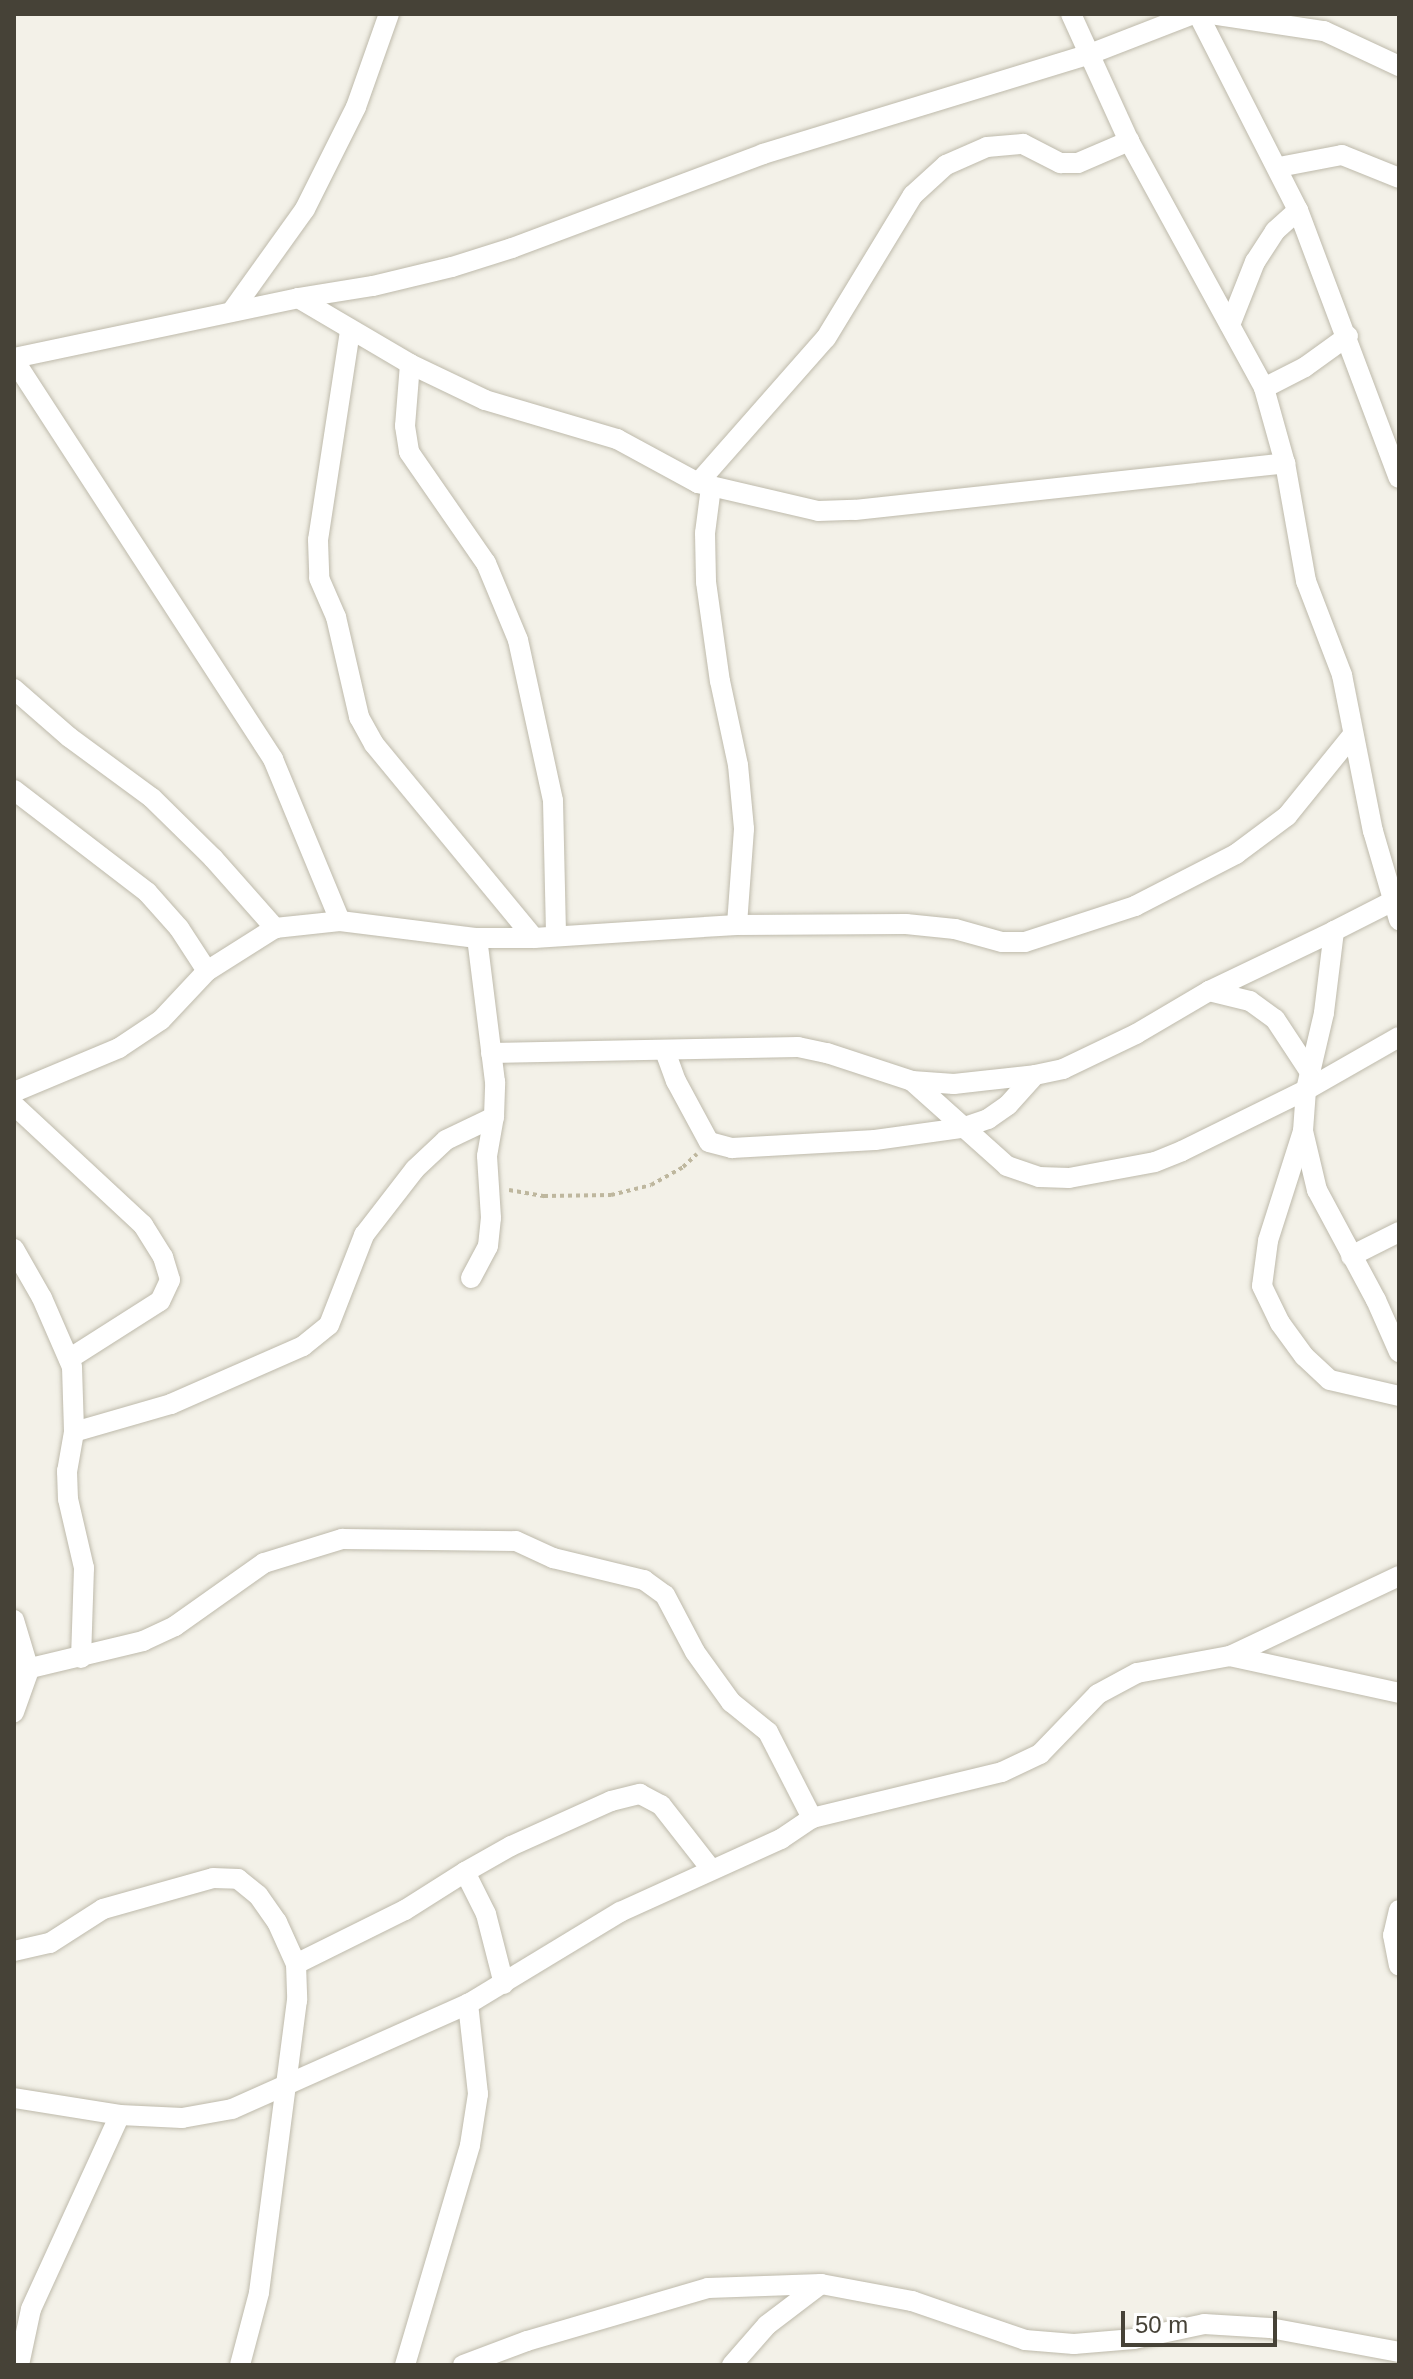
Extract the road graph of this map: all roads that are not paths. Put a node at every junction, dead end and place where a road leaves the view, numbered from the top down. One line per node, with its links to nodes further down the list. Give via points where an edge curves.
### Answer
1 (389, 14): 12 (street, via 356,107 305,209)
2 (1071, 14): 5 (street)
3 (1195, 14): 5 (street); 8 (street)
4 (1211, 14): 6 (street, via 1324,31)
5 (1090, 54): 7 (street); 11 (street, via 763,154 452,267)
6 (1399, 66)
7 (1129, 141): 13 (street); 21 (street, via 1078,163 1060,163 1023,144 987,147 946,165 913,195 826,338)
8 (1279, 167): 9 (street, via 1342,155); 10 (street)
9 (1399, 178)
10 (1298, 210): 13 (street, via 1275,231 1255,262); 15 (street)
11 (298, 298): 12 (street); 14 (street)
12 (232, 311): 16 (street)
13 (1230, 325): 18 (street)
14 (350, 331): 17 (street); 32 (street, via 318,540 319,578 336,617 359,717 380,752)
15 (1348, 336): 18 (street); 20 (street)
16 (14, 359): 26 (street, via 273,759)
17 (410, 364): 21 (street, via 485,400 617,439); 30 (street, via 405,426 409,452 486,563 518,640 553,801)
18 (1264, 388): 19 (street)
19 (1285, 463): 21 (street, via 855,510 818,511); 23 (street, via 1306,581 1342,675)
20 (1399, 478)
21 (705, 485): 27 (street, via 706,582 744,829)
22 (14, 689): 28 (street, via 152,798)
23 (1351, 737): 25 (street); 27 (street, via 1287,816 1236,854 1135,906 1066,931 1002,942 955,929 906,924)
24 (14, 790): 33 (street, via 147,892)
25 (1396, 910): 29 (street)
26 (340, 921): 28 (street); 31 (street)
27 (737, 925): 30 (street)
28 (275, 928): 33 (street)
29 (1334, 931): 34 (street); 40 (street, via 1324,1013)
30 (556, 934): 32 (street)
31 (477, 938): 32 (street); 37 (street)
32 (534, 938)
33 (207, 971): 41 (street, via 161,1020 119,1048)
34 (1209, 991): 38 (street, via 1136,1034 1063,1069); 40 (street, via 1250,1001 1275,1019)
35 (1399, 1037): 40 (street)
36 (665, 1051): 37 (street); 39 (street, via 798,1047); 44 (street, via 709,1142 732,1148 875,1140)
37 (491, 1053): 43 (street)
38 (1035, 1075): 39 (street, via 954,1084); 44 (street, via 1008,1105)
39 (912, 1081): 44 (street)
40 (1308, 1081): 44 (street, via 1155,1162 1069,1178 1039,1177 1007,1166); 45 (street)
41 (14, 1092)
42 (14, 1105): 51 (street, via 143,1225 170,1280 160,1301)
43 (494, 1117): 49 (street, via 487,1156 488,1246); 53 (street, via 446,1140 415,1169 364,1235 329,1325 303,1346 171,1404)
44 (962, 1128)
45 (1303, 1131): 48 (street, via 1317,1190); 52 (street, via 1268,1241 1262,1286 1280,1323 1330,1380)
46 (1399, 1232): 48 (street)
47 (14, 1249): 51 (street)
48 (1351, 1256): 50 (street)
49 (471, 1278)
50 (1399, 1352)
51 (69, 1359): 53 (street)
52 (1399, 1396)
53 (74, 1432): 57 (street, via 67,1471 84,1568)
54 (1399, 1576): 56 (street)
55 (14, 1620): 58 (street)
56 (1230, 1656): 59 (street); 61 (street, via 1137,1673 1098,1694 1040,1754 1002,1772)
57 (81, 1658): 58 (street); 61 (street, via 175,1626 264,1563 342,1539 516,1541 553,1558 644,1580 665,1595 695,1652 731,1702 768,1732)
58 (21, 1671): 60 (street)
59 (1399, 1693)
60 (14, 1712)
61 (812, 1818): 62 (street, via 781,1839)
62 (711, 1869): 63 (street, via 661,1805 640,1794 597,1807); 68 (street, via 620,1912)
63 (465, 1872): 66 (street, via 405,1910); 68 (street, via 486,1914)
64 (1399, 1910): 67 (street, via 1393,1935)
65 (14, 1951): 66 (street, via 50,1943 103,1909 213,1878 238,1879 258,1895 277,1922)
66 (296, 1964): 70 (street)
67 (1399, 1965)
68 (504, 1984): 69 (street)
69 (468, 2004): 70 (street); 77 (street, via 478,2094 470,2145)
70 (286, 2087): 72 (street, via 232,2109 182,2118); 76 (street, via 259,2293)
71 (14, 2098): 72 (street)
72 (120, 2115): 75 (street, via 31,2309)
73 (821, 2284): 74 (street, via 912,2301 1025,2340 1134,2339 1204,2324 1270,2328); 78 (street, via 708,2288); 79 (street, via 767,2325)
74 (1399, 2352)
75 (19, 2365)
76 (240, 2365)
77 (405, 2365)
78 (463, 2365)
79 (732, 2365)

